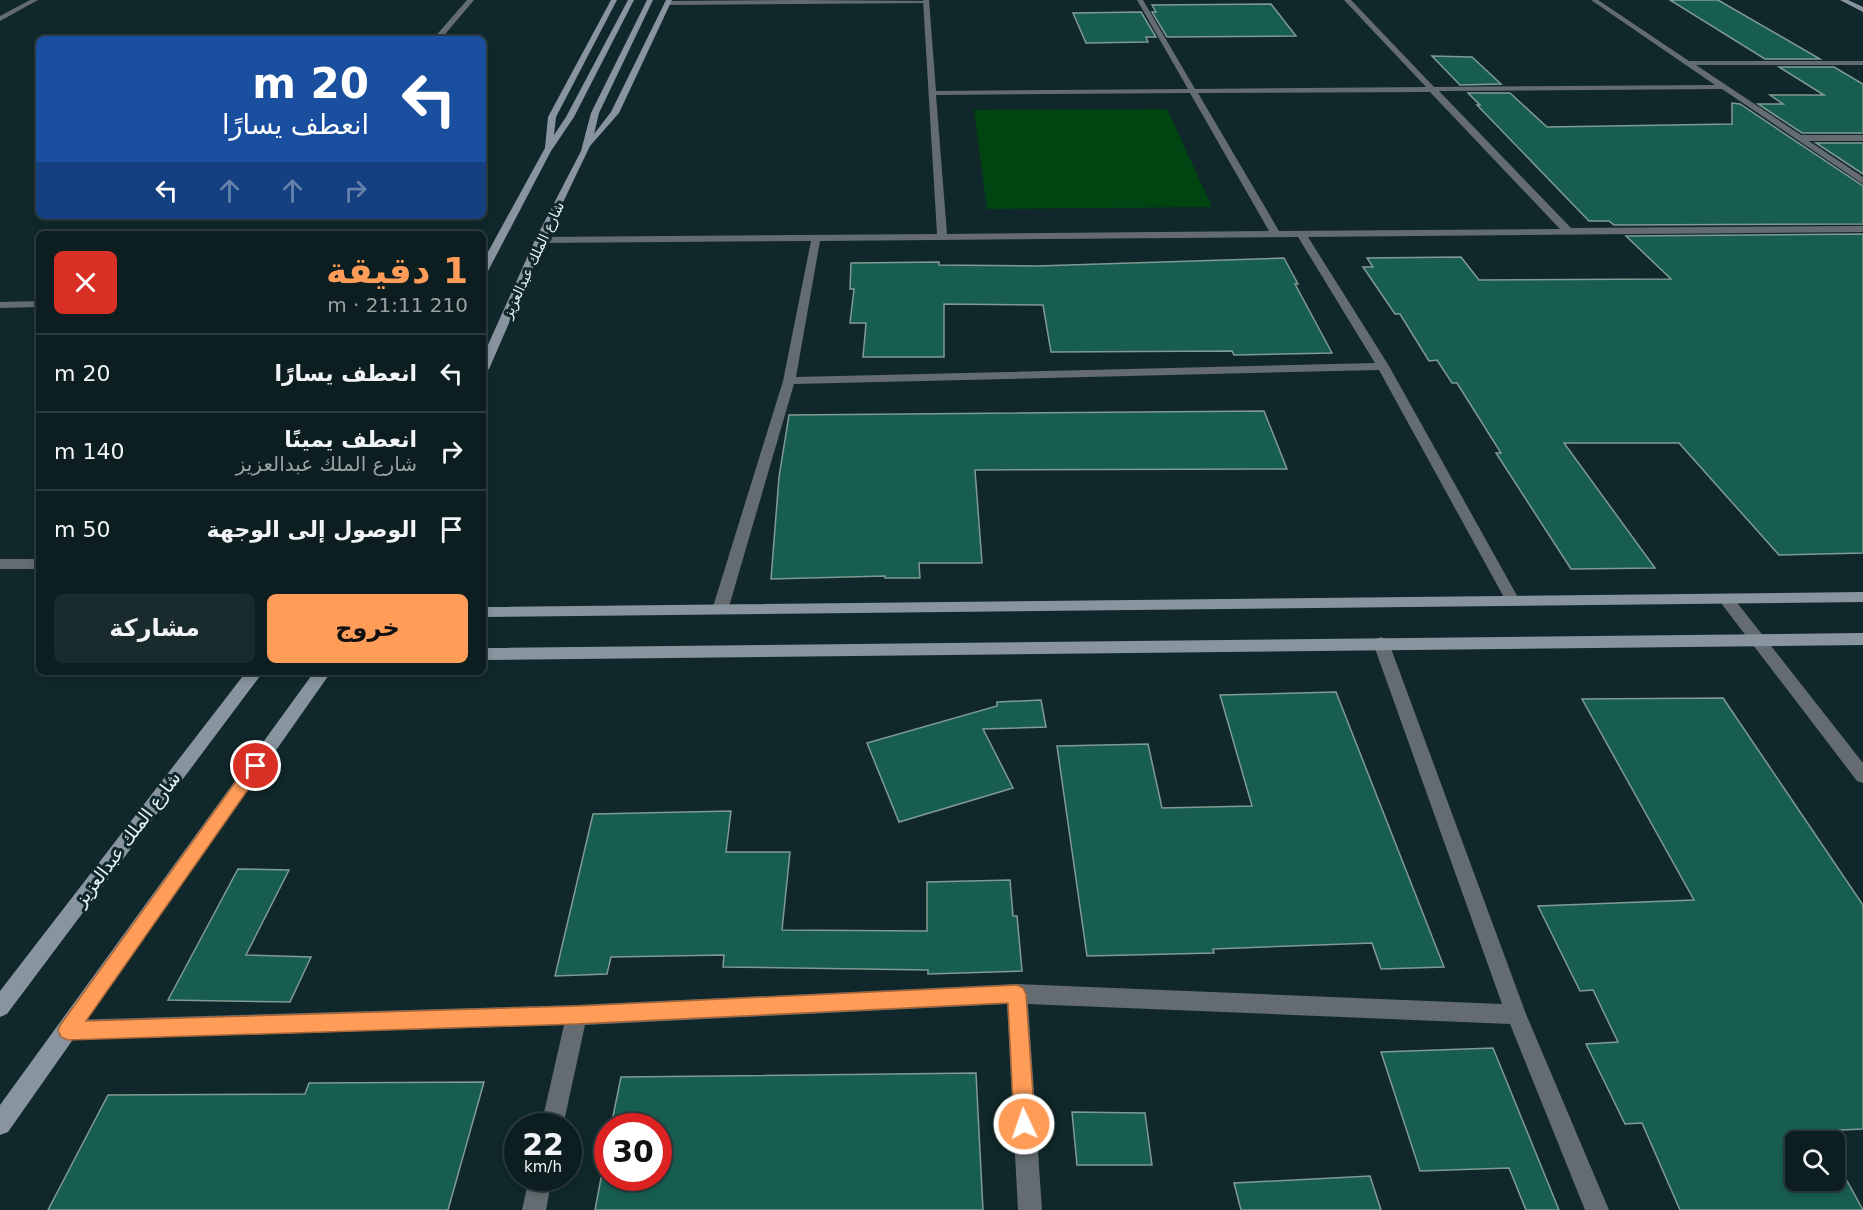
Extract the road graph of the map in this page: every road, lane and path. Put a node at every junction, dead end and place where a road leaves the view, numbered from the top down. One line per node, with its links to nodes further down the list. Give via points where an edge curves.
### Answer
1 (35, 0): 13 (street)
2 (471, 0): 14 (street)
3 (614, 0): 23 (street, via 552,117)
4 (631, 0): 23 (street, via 570,117)
5 (650, 0): 24 (street, شارع الملك عبدالعزيز, via 595,113)
6 (926, 0): 11 (street); 20 (street)
7 (1140, 0): 19 (street)
8 (1347, 0): 18 (street)
9 (1594, 0): 15 (street)
10 (1843, 0): 12 (street)
11 (668, 1): 24 (street, شارع الملك عبدالعزيز, via 615,113)
12 (1863, 10)
13 (0, 19)
14 (440, 36)
15 (1687, 63): 16 (street); 17 (street)
16 (1863, 63)
17 (1723, 87): 18 (street); 21 (street)
18 (1432, 89): 19 (street); 27 (street)
19 (1193, 91): 20 (street); 28 (street)
20 (933, 93): 30 (street)
21 (1799, 138): 22 (street); 25 (street)
22 (1863, 138)
23 (547, 151): 33 (street)
24 (585, 152): 32 (street, شارع الملك عبدالعزيز)
25 (1863, 182)
26 (1863, 229): 27 (street)
27 (1568, 231): 29 (street)
28 (1276, 234): 29 (street); 30 (street)
29 (1301, 234): 37 (street)
30 (942, 237): 31 (street)
31 (816, 238): 32 (street); 38 (street)
32 (540, 240): 36 (street, شارع الملك عبدالعزيز)
33 (486, 265)
34 (0, 304): 35 (street)
35 (36, 304)
36 (486, 362)
37 (1383, 366): 38 (street); 43 (street)
38 (789, 381): 44 (street)
39 (0, 564): 40 (street)
40 (36, 564)
41 (1863, 597): 42 (street)
42 (1726, 599): 43 (street); 47 (street)
43 (1512, 602): 44 (street)
44 (720, 610): 45 (street)
45 (486, 612)
46 (1863, 639): 47 (street)
47 (1758, 640): 48 (street); 52 (street)
48 (1380, 644): 49 (street); 55 (street)
49 (486, 654)
50 (253, 675): 54 (street, شارع الملك عبدالعزيز)
51 (321, 675): 57 (street)
52 (1863, 776)
53 (1017, 994): 55 (street); 56 (street); 62 (street)
54 (0, 1006)
55 (1515, 1014): 63 (street)
56 (577, 1015): 57 (street); 58 (street)
57 (68, 1030): 59 (street)
58 (555, 1113)
59 (0, 1124)
60 (538, 1191): 61 (street)
61 (534, 1210)
62 (1030, 1210)
63 (1597, 1210)

